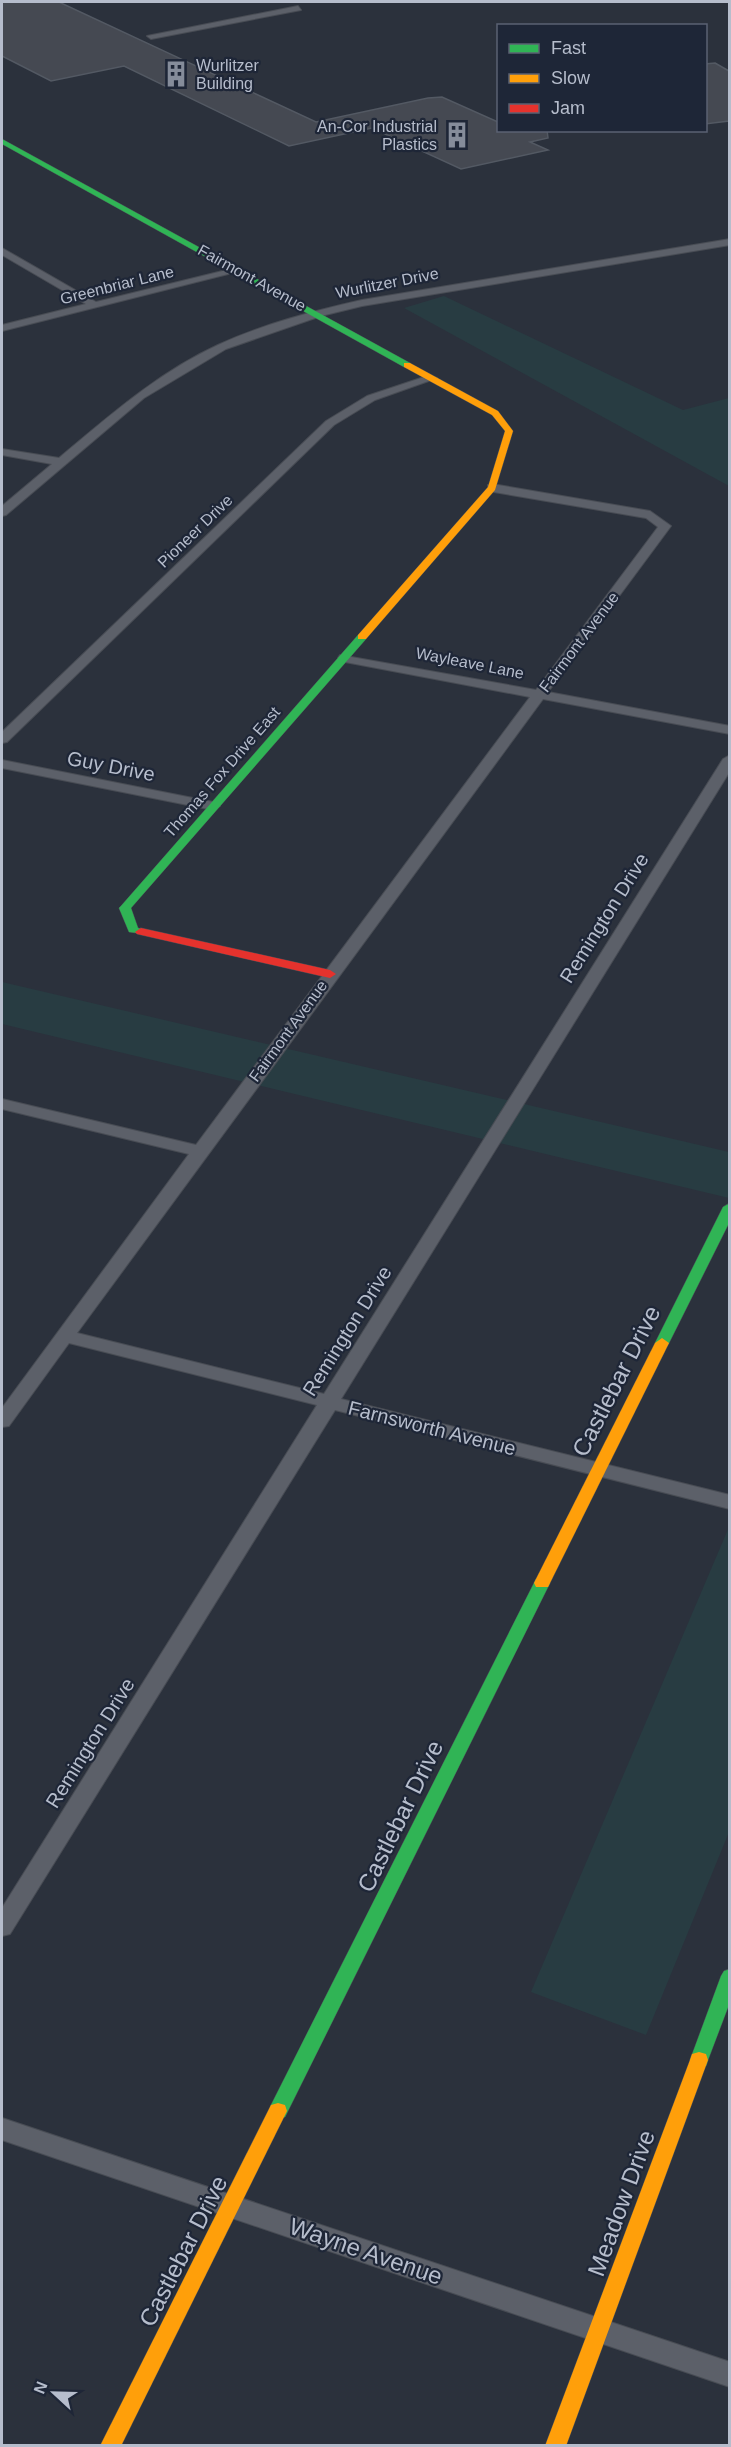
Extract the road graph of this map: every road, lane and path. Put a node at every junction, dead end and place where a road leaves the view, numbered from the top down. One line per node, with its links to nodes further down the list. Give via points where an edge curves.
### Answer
1 (286, 2): 2 (street, via 298,8)
2 (151, 36)
3 (2, 141): 6 (street, Fairmont Avenue)
4 (729, 242): 8 (street, Wurlitzer Drive, via 409,293)
5 (5, 255): 7 (street)
6 (239, 270): 7 (street, Greenbriar Lane); 8 (street, Fairmont Avenue)
7 (96, 306): 9 (street, Greenbriar Lane)
8 (317, 314): 10 (street, Fairmont Avenue); 12 (street, Wurlitzer Drive, via 222,347 140,396)
9 (2, 328)
10 (431, 378): 13 (street, Fairmont Avenue, via 495,413 509,431); 18 (street, Pioneer Drive, via 371,398 330,423)
11 (2, 452): 12 (street)
12 (62, 462): 14 (street, Wurlitzer Drive)
13 (492, 488): 15 (street, Thomas Fox Drive East); 16 (street, Fairmont Avenue, via 650,515 665,526)
14 (2, 512)
15 (345, 658): 16 (street, Wayleave Lane); 21 (street, Thomas Fox Drive East)
16 (539, 694): 17 (street, Wayleave Lane); 22 (street, Fairmont Avenue)
17 (729, 730)
18 (2, 739)
19 (729, 759): 27 (street, Remington Drive)
20 (2, 764): 21 (street, Guy Drive)
21 (213, 806): 22 (street, Thomas Fox Drive East, via 125,908 133,930)
22 (330, 974): 24 (street, Fairmont Avenue)
23 (2, 1104): 24 (street)
24 (199, 1151): 26 (street, Fairmont Avenue)
25 (729, 1207): 29 (street, Castlebar Drive)
26 (65, 1336): 27 (street, Farnsworth Avenue); 28 (street, Fairmont Avenue)
27 (330, 1402): 29 (street, Farnsworth Avenue); 31 (street, Remington Drive)
28 (2, 1421)
29 (597, 1469): 30 (street, Farnsworth Avenue); 34 (street, Castlebar Drive)
30 (729, 1502)
31 (2, 1927)
32 (729, 1976): 35 (street, Meadow Drive)
33 (2, 2129): 34 (street, Wayne Avenue)
34 (232, 2205): 35 (street, Wayne Avenue); 37 (street, Castlebar Drive)
35 (598, 2330): 36 (street, Wayne Avenue); 38 (street, Meadow Drive)
36 (729, 2375)
37 (110, 2445)
38 (555, 2445)

